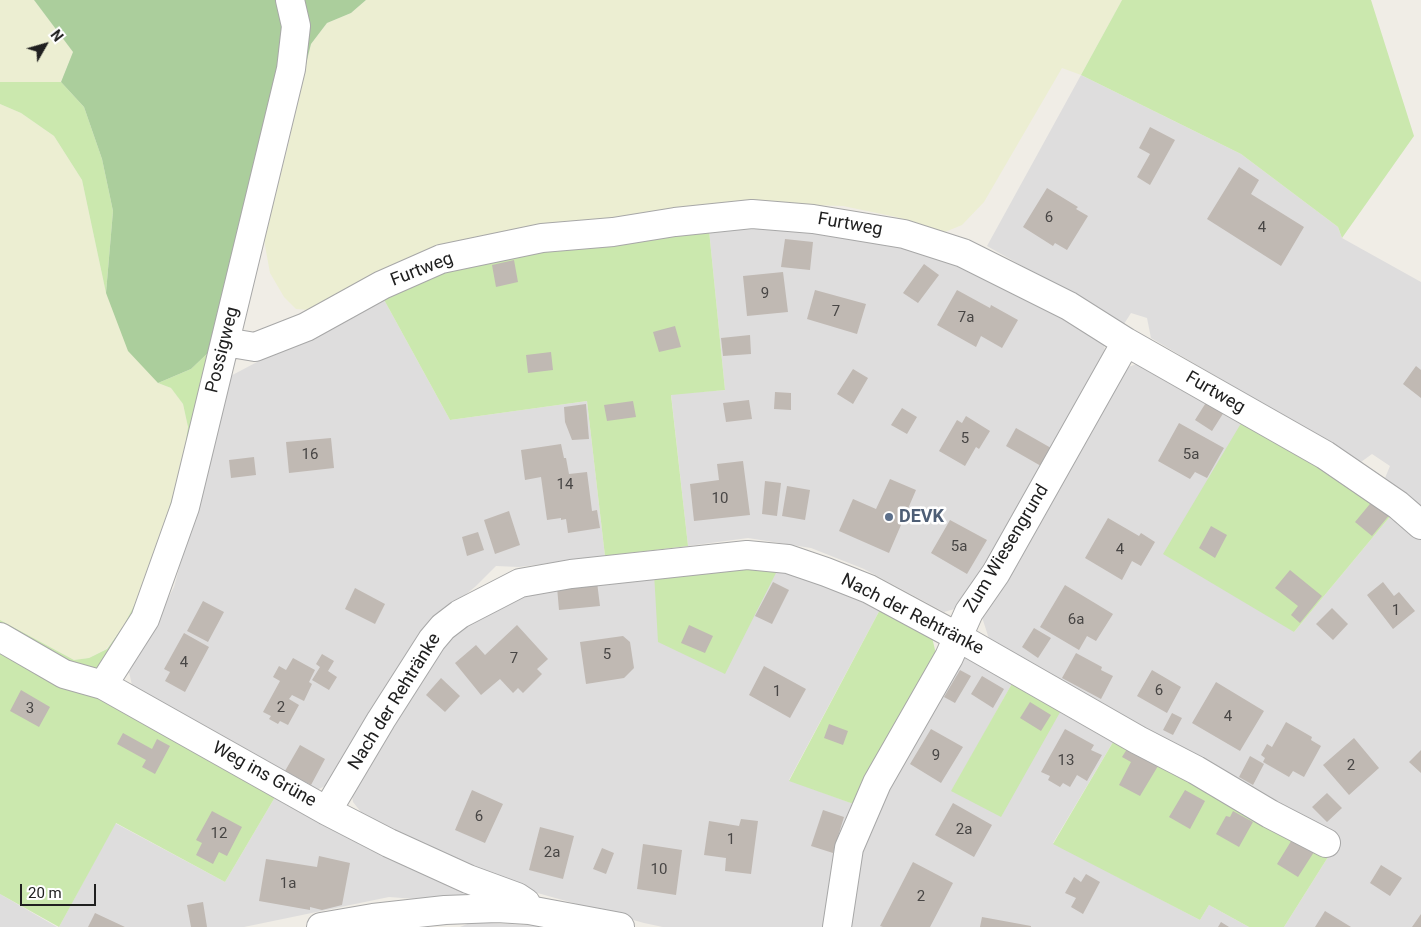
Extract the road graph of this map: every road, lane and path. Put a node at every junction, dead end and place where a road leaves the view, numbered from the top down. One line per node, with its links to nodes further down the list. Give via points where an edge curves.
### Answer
1 (290, 0): 2 (street, Possigweg, via 296,26 291,69)
2 (225, 342): 3 (street, Furtweg, via 255,347 306,327 441,259 542,238 752,214 813,219 904,234 963,253 1069,306); 7 (street, Possigweg, via 185,506 149,610)
3 (1126, 342): 4 (street, Furtweg, via 1325,455); 6 (street, Zum Wiesengrund, via 996,573 969,612)
4 (1421, 525)
5 (0, 637): 7 (street, Weg ins Grüne, via 64,674)
6 (958, 637): 8 (street, Nach der Rehtränke, via 869,589 788,559 747,555 580,573 520,583 460,614 443,627 381,720); 9 (street, Nach der Rehtränke); 13 (street, Zum Wiesengrund, via 877,784 849,848)
7 (103, 685): 8 (street, Weg ins Grüne)
8 (327, 811): 10 (street, Weg ins Grüne, via 468,879 517,897 526,903)
9 (1326, 843)
10 (529, 910): 11 (street, via 445,910); 12 (street)
11 (321, 927)
12 (620, 927)
13 (837, 927)

